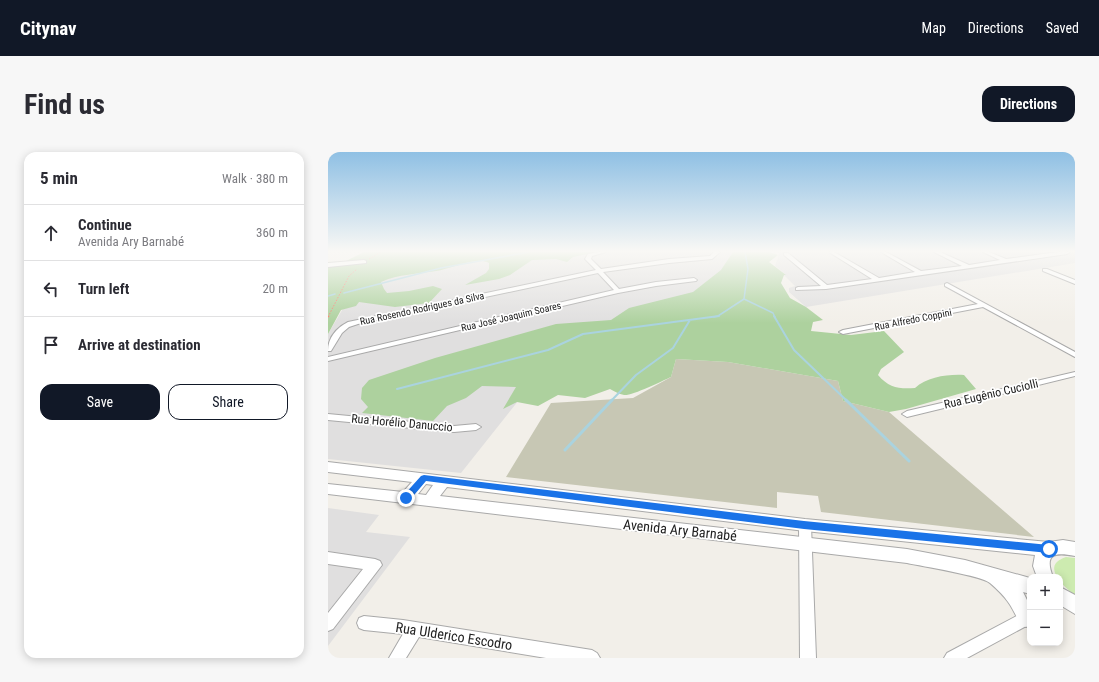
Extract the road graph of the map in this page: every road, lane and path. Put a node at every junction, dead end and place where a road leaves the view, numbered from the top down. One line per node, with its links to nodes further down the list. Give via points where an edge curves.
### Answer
1 (349, 276): 16 (path)
2 (581, 276): 18 (street, Rua Rosendo Rodrigues da Silva, via 358,322 339,330)
3 (602, 276): 14 (street)
4 (812, 276): 12 (street)
5 (870, 276): 9 (street)
6 (904, 276): 9 (street)
7 (1059, 276): 10 (street)
8 (694, 280): 14 (street, Rua José Joaquim Soares)
9 (877, 280): 12 (street)
10 (1075, 282)
11 (947, 285): 15 (street)
12 (826, 287): 13 (street)
13 (798, 289)
14 (618, 291): 20 (street, Rua José Joaquim Soares)
15 (984, 306): 17 (street, Rua Alfredo Coppini); 19 (street)
16 (328, 317)
17 (843, 332)
18 (328, 349)
19 (1075, 355)
20 (328, 359)
21 (1075, 374): 22 (street, Rua Eugênio Cuciolli)
22 (907, 414)
23 (328, 416): 24 (street, Rua Horélio Danuccio, via 454,429)
24 (476, 427)
25 (328, 467): 26 (street, Avenida Ary Barnabé)
26 (424, 478): 27 (street, Avenida Ary Barnabé); 29 (street)
27 (445, 480): 30 (street); 31 (street, Avenida Ary Barnabé)
28 (328, 489): 29 (street, Avenida Ary Barnabé)
29 (406, 498): 30 (street, Avenida Ary Barnabé)
30 (429, 501): 32 (street, Avenida Ary Barnabé)
31 (804, 525): 32 (street); 33 (street, Avenida Ary Barnabé)
32 (806, 544): 36 (street, Avenida Ary Barnabé, via 907,556); 45 (street)
33 (1066, 546): 35 (street, Avenida Ary Barnabé, via 1042,556 1041,566)
34 (328, 558): 41 (street, via 375,564)
35 (1045, 574)
36 (992, 575): 37 (street, Avenida Ary Barnabé); 38 (street, via 1019,599)
37 (1027, 585)
38 (1027, 615)
39 (1027, 618): 46 (street)
40 (364, 623): 42 (street, Rua Ulderico Escodro)
41 (328, 624)
42 (415, 629): 43 (street); 44 (street, Rua Ulderico Escodro)
43 (397, 658)
44 (592, 658)
45 (808, 658)
46 (952, 658)

